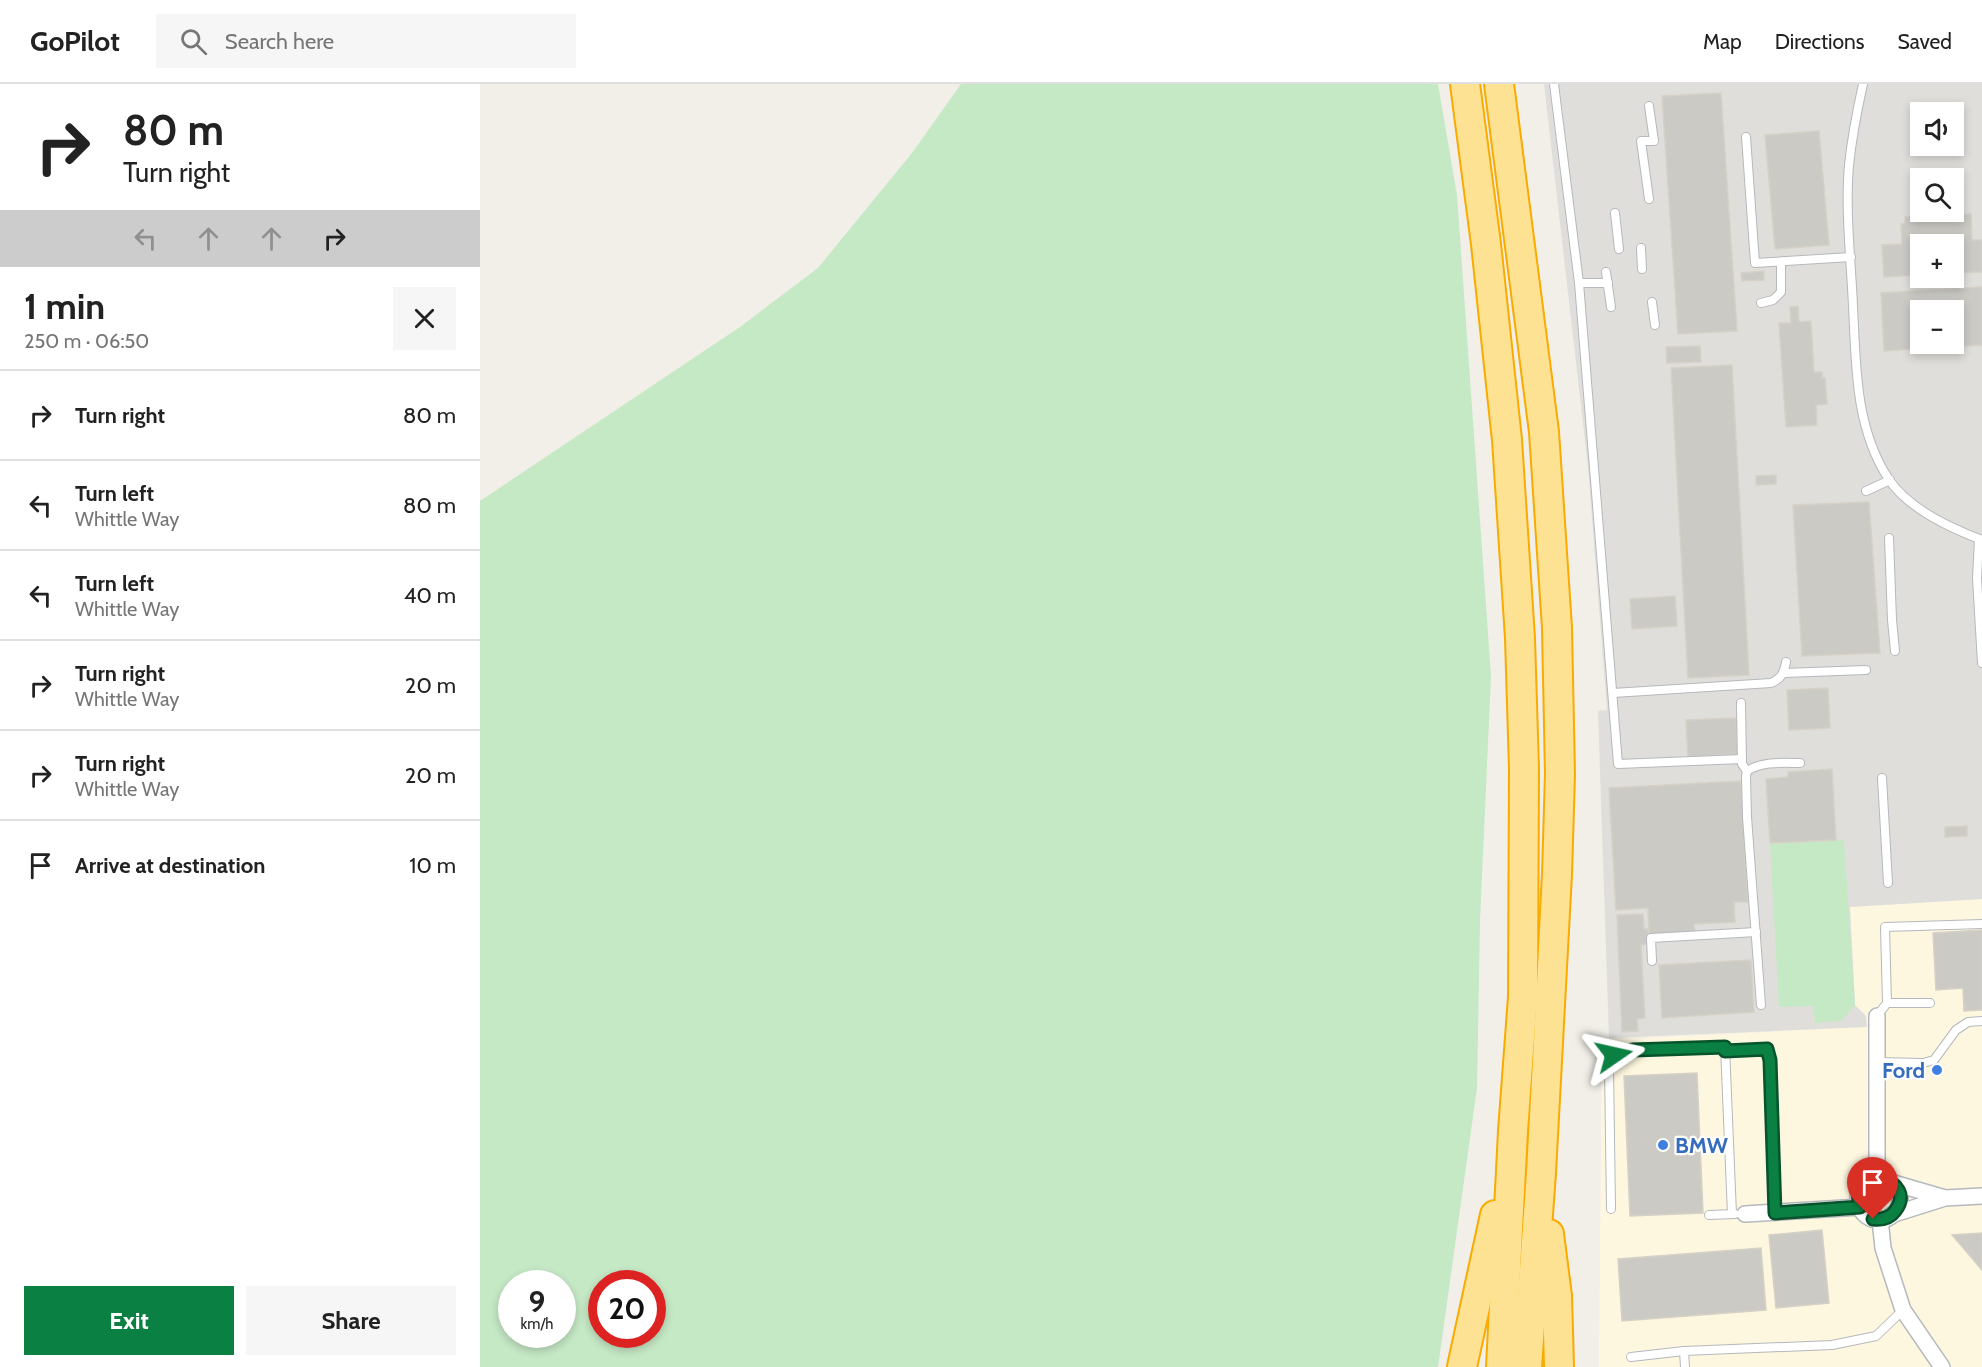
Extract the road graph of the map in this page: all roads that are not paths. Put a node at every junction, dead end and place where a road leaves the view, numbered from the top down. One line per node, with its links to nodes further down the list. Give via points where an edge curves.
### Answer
1 (1465, 84): 47 (highway, via 1507,440 1520,638 1523,997)
2 (1500, 84): 48 (highway, via 1544,432 1557,628 1557,874)
3 (1554, 84): 16 (lane)
4 (1863, 84): 11 (lane, via 1849,166)
5 (1649, 106): 7 (lane, via 1654,141 1641,141)
6 (1746, 137): 12 (lane, via 1755,263)
7 (1649, 199)
8 (1615, 213): 10 (lane)
9 (1641, 248): 13 (lane)
10 (1619, 249)
11 (1851, 256): 12 (lane); 21 (lane, via 1860,406 1875,455)
12 (1780, 262): 18 (lane, via 1781,292 1773,300)
13 (1642, 268)
14 (1606, 272): 15 (lane)
15 (1608, 282): 16 (lane); 19 (lane)
16 (1579, 283): 30 (lane)
17 (1652, 303): 20 (lane)
18 (1761, 303)
19 (1611, 307)
20 (1655, 325)
21 (1890, 480): 22 (lane); 24 (lane, via 1911,503)
22 (1866, 491)
23 (1889, 538): 25 (lane)
24 (1981, 540): 27 (lane, via 1977,578)
25 (1895, 651)
26 (1786, 662): 29 (lane)
27 (1982, 663)
28 (1866, 670): 29 (lane)
29 (1784, 673): 30 (lane, via 1771,683)
30 (1613, 693): 32 (lane, via 1618,764)
31 (1741, 703): 32 (lane)
32 (1742, 759): 34 (lane)
33 (1800, 763): 34 (lane, via 1766,764)
34 (1747, 771): 38 (lane)
35 (1882, 778): 36 (lane)
36 (1888, 883)
37 (1982, 924): 40 (lane, via 1885,927)
38 (1756, 932): 39 (lane, via 1651,938); 42 (lane)
39 (1652, 961)
40 (1887, 1003): 41 (lane); 43 (lane)
41 (1930, 1003)
42 (1761, 1005)
43 (1877, 1016): 46 (street)
44 (1982, 1021): 46 (lane, via 1968,1022 1956,1030 1934,1060)
45 (1725, 1051): 53 (lane, via 1725,1047 1633,1050 1614,1055 1609,1067); 54 (lane, via 1767,1049); 55 (lane)
46 (1878, 1062): 49 (street)
47 (1513, 1131): 61 (highway); 62 (highway)
48 (1540, 1173): 63 (highway); 64 (highway, via 1557,1296)
49 (1884, 1180): 51 (street); 52 (street, via 1865,1183 1858,1194); 57 (street, via 1899,1193 1898,1206)
50 (1982, 1196): 51 (street)
51 (1945, 1198): 57 (street)
52 (1860, 1207): 54 (street); 57 (street, via 1868,1216)
53 (1611, 1209)
54 (1775, 1213): 55 (street)
55 (1739, 1214): 56 (lane)
56 (1709, 1215)
57 (1885, 1217): 58 (street, via 1883,1248)
58 (1903, 1310): 59 (lane, via 1876,1336 1832,1345); 66 (street)
59 (1684, 1352): 60 (lane); 65 (lane)
60 (1631, 1357)
61 (1462, 1367)
62 (1501, 1367)
63 (1527, 1367)
64 (1559, 1367)
65 (1685, 1367)
66 (1942, 1367)

